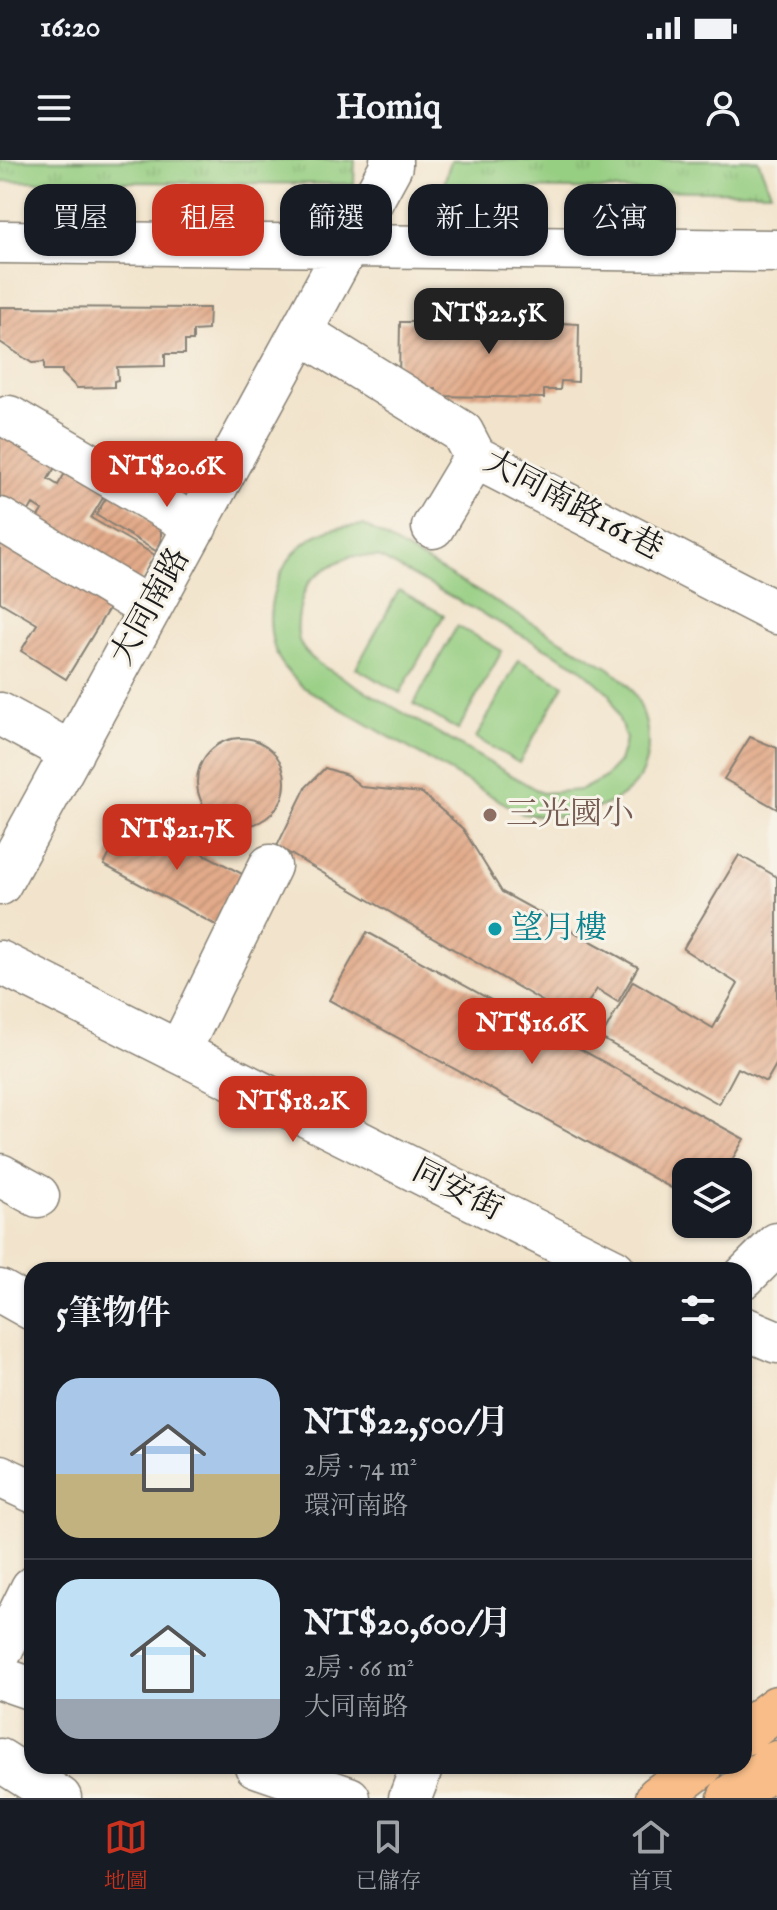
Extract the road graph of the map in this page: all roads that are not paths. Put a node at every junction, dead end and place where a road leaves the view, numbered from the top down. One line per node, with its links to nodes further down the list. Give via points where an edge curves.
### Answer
1 (391, 160): 2 (street, 大同南路)
2 (381, 184)
3 (280, 247): 5 (street)
4 (392, 247): 6 (street)
5 (4, 249)
6 (777, 251)
7 (342, 256): 8 (street, 大同南路)
8 (301, 332): 10 (street, 大同南路161巷, via 462,432); 12 (street, 大同南路)
9 (9, 417): 12 (street)
10 (475, 457): 13 (street); 15 (street, 大同南路161巷)
11 (0, 519): 14 (street)
12 (196, 526): 14 (street, 大同南路)
13 (433, 527)
14 (150, 609): 17 (street, 大同南路)
15 (777, 613)
16 (0, 714): 17 (street)
17 (72, 753): 18 (street, 大同南路)
18 (5, 864)
19 (270, 866): 21 (street)
20 (0, 962): 21 (street, 同安街)
21 (180, 1050): 25 (street, 同安街)
22 (0, 1175): 23 (street)
23 (38, 1196)
24 (777, 1244): 26 (street)
25 (586, 1262)
26 (752, 1269)
27 (0, 1291): 28 (street)
28 (24, 1304)
29 (752, 1331): 30 (street)
30 (777, 1342)
31 (0, 1476): 32 (street)
32 (24, 1487)
33 (24, 1604): 34 (street)
34 (0, 1653)
35 (0, 1678): 36 (street)
36 (24, 1686)
37 (777, 1708): 38 (main road)
38 (752, 1727)
39 (777, 1763): 44 (main road)
40 (3, 1774): 45 (street)
41 (279, 1774): 46 (street)
42 (419, 1774): 47 (street)
43 (690, 1774): 48 (main road)
44 (749, 1795)
45 (60, 1798)
46 (349, 1798)
47 (410, 1798)
48 (658, 1798)

